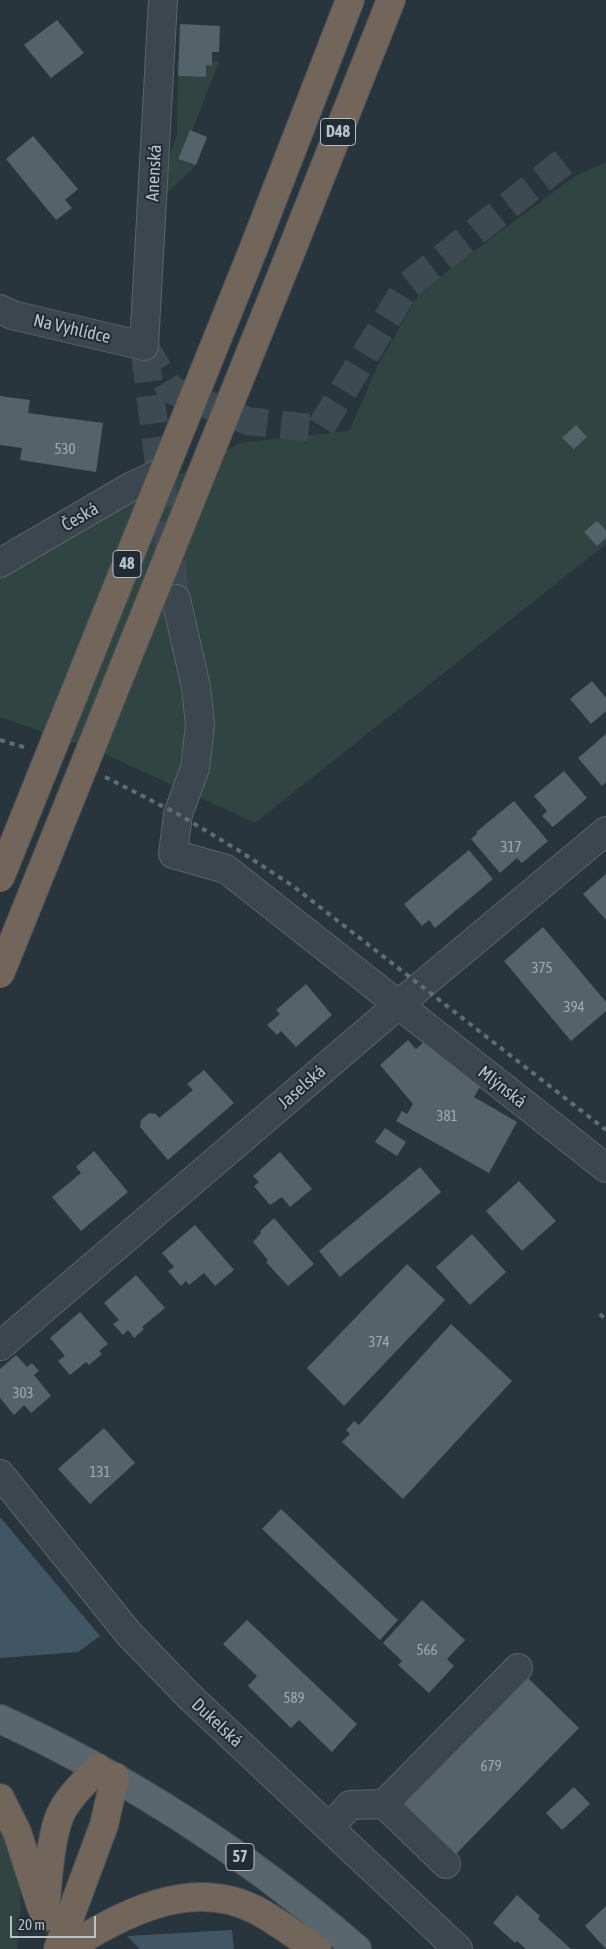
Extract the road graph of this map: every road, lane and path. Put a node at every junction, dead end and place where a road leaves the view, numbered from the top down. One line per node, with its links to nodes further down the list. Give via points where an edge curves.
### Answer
1 (163, 0): 7 (street, Anenská)
2 (350, 0): 4 (highway, D48)
3 (391, 0): 5 (highway, D48)
4 (253, 250): 12 (highway, 48, bridge)
5 (286, 264): 13 (highway, 48, bridge)
6 (0, 309): 7 (street, Na Vyhlídce, via 12,315)
7 (144, 346)
8 (160, 473): 9 (street, Česká)
9 (0, 563)
10 (176, 599): 14 (street, Mlýnská, via 196,687 200,725 195,768 178,814 174,854 226,868)
11 (606, 831): 14 (street, Jaselská)
12 (0, 878)
13 (0, 974)
14 (398, 1005): 15 (street, Mlýnská); 16 (street, Jaselská)
15 (606, 1168)
16 (0, 1346)
17 (0, 1474): 23 (street, Dukelská, via 129,1634 190,1697)
18 (518, 1668): 22 (street)
19 (0, 1719): 20 (main road, 57)
20 (107, 1772): 25 (highway, via 74,1793 63,1809 56,1826); 27 (highway, via 104,1825); 30 (main road, 57, via 216,1840 307,1906)
21 (0, 1798): 25 (highway, via 17,1832)
22 (384, 1804): 23 (street, via 350,1805); 24 (street)
23 (329, 1828): 31 (street, Dukelská)
24 (446, 1864)
25 (44, 1917): 26 (highway)
26 (41, 1949)
27 (58, 1949)
28 (66, 1949): 29 (highway, via 110,1922 156,1903 194,1898 214,1898 241,1904)
29 (317, 1949)
30 (356, 1949)
31 (458, 1949)

